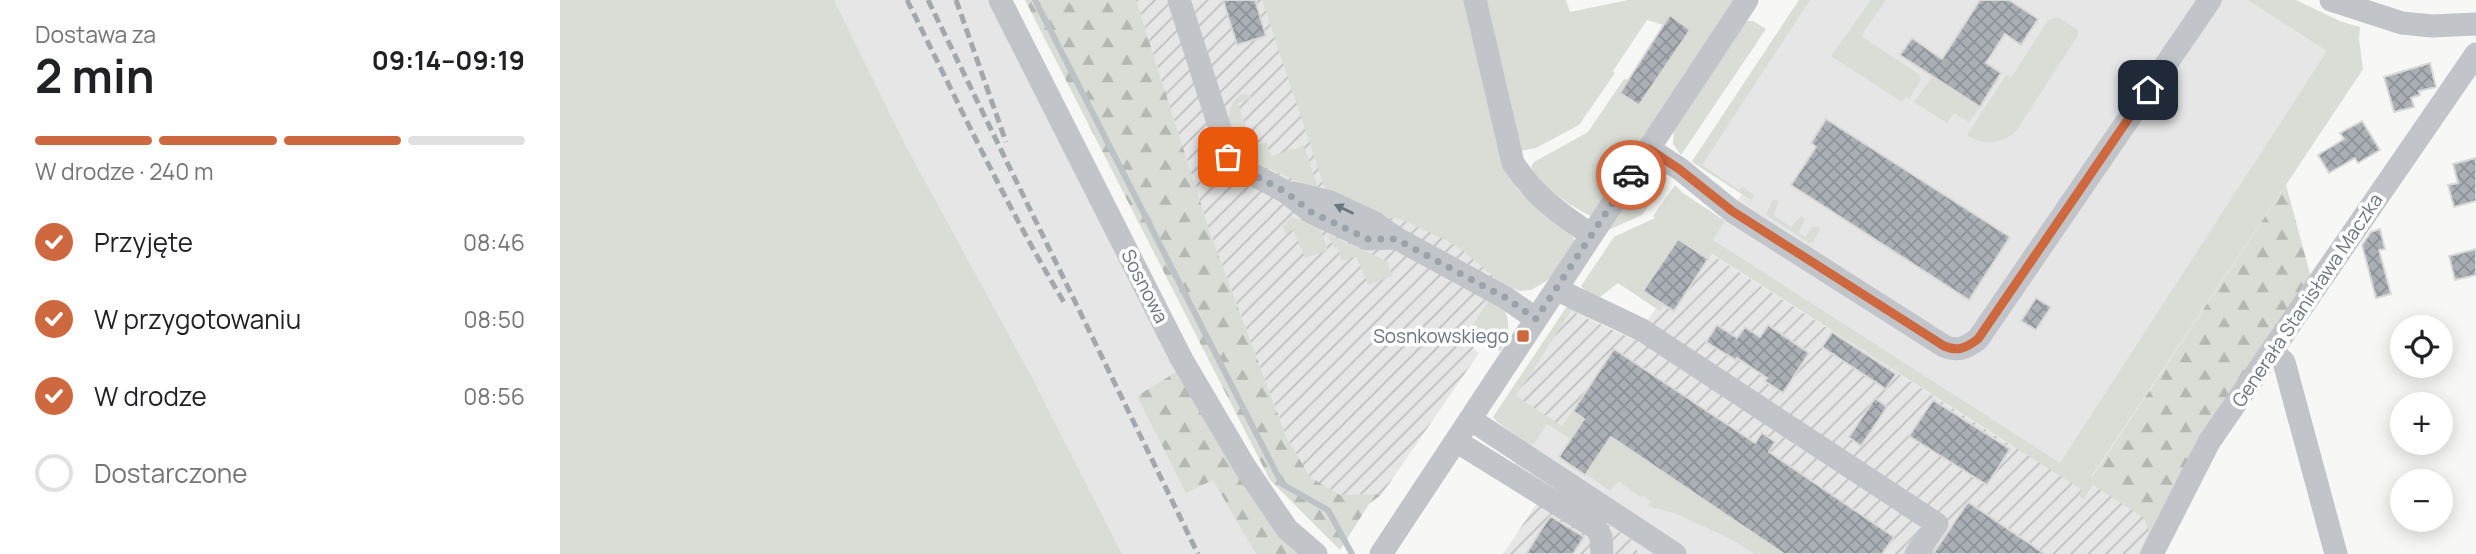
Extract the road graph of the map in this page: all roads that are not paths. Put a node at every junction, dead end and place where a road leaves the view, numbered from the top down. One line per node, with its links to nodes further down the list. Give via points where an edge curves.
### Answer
1 (1000, 0): 16 (street, Sosnowa, via 1181,358 1287,529)
2 (1179, 0): 12 (street, via 1234,165 1286,192 1311,212 1368,239 1396,239)
3 (1475, 0): 10 (street, via 1513,163 1544,202)
4 (1747, 0): 9 (street)
5 (2210, 0): 9 (street, via 1978,339 1967,348 1944,346 1732,211)
6 (2331, 0): 7 (street, via 2402,23)
7 (2476, 24)
8 (2476, 54): 13 (street, Generała Stanisława Maczka)
9 (1649, 149): 10 (street)
10 (1591, 236): 11 (street)
11 (1556, 289): 12 (street); 20 (street, via 1642,330 1937,524)
12 (1536, 319): 14 (street)
13 (2272, 351): 21 (street, Generała Stanisława Maczka, via 2209,442); 22 (street, via 2284,362)
14 (1470, 419): 15 (street); 19 (street)
15 (1456, 440): 17 (street); 18 (street, via 1596,528)
16 (1316, 554)
17 (1381, 554)
18 (1602, 554)
19 (1675, 554)
20 (1916, 554)
21 (2152, 554)
22 (2336, 554)

